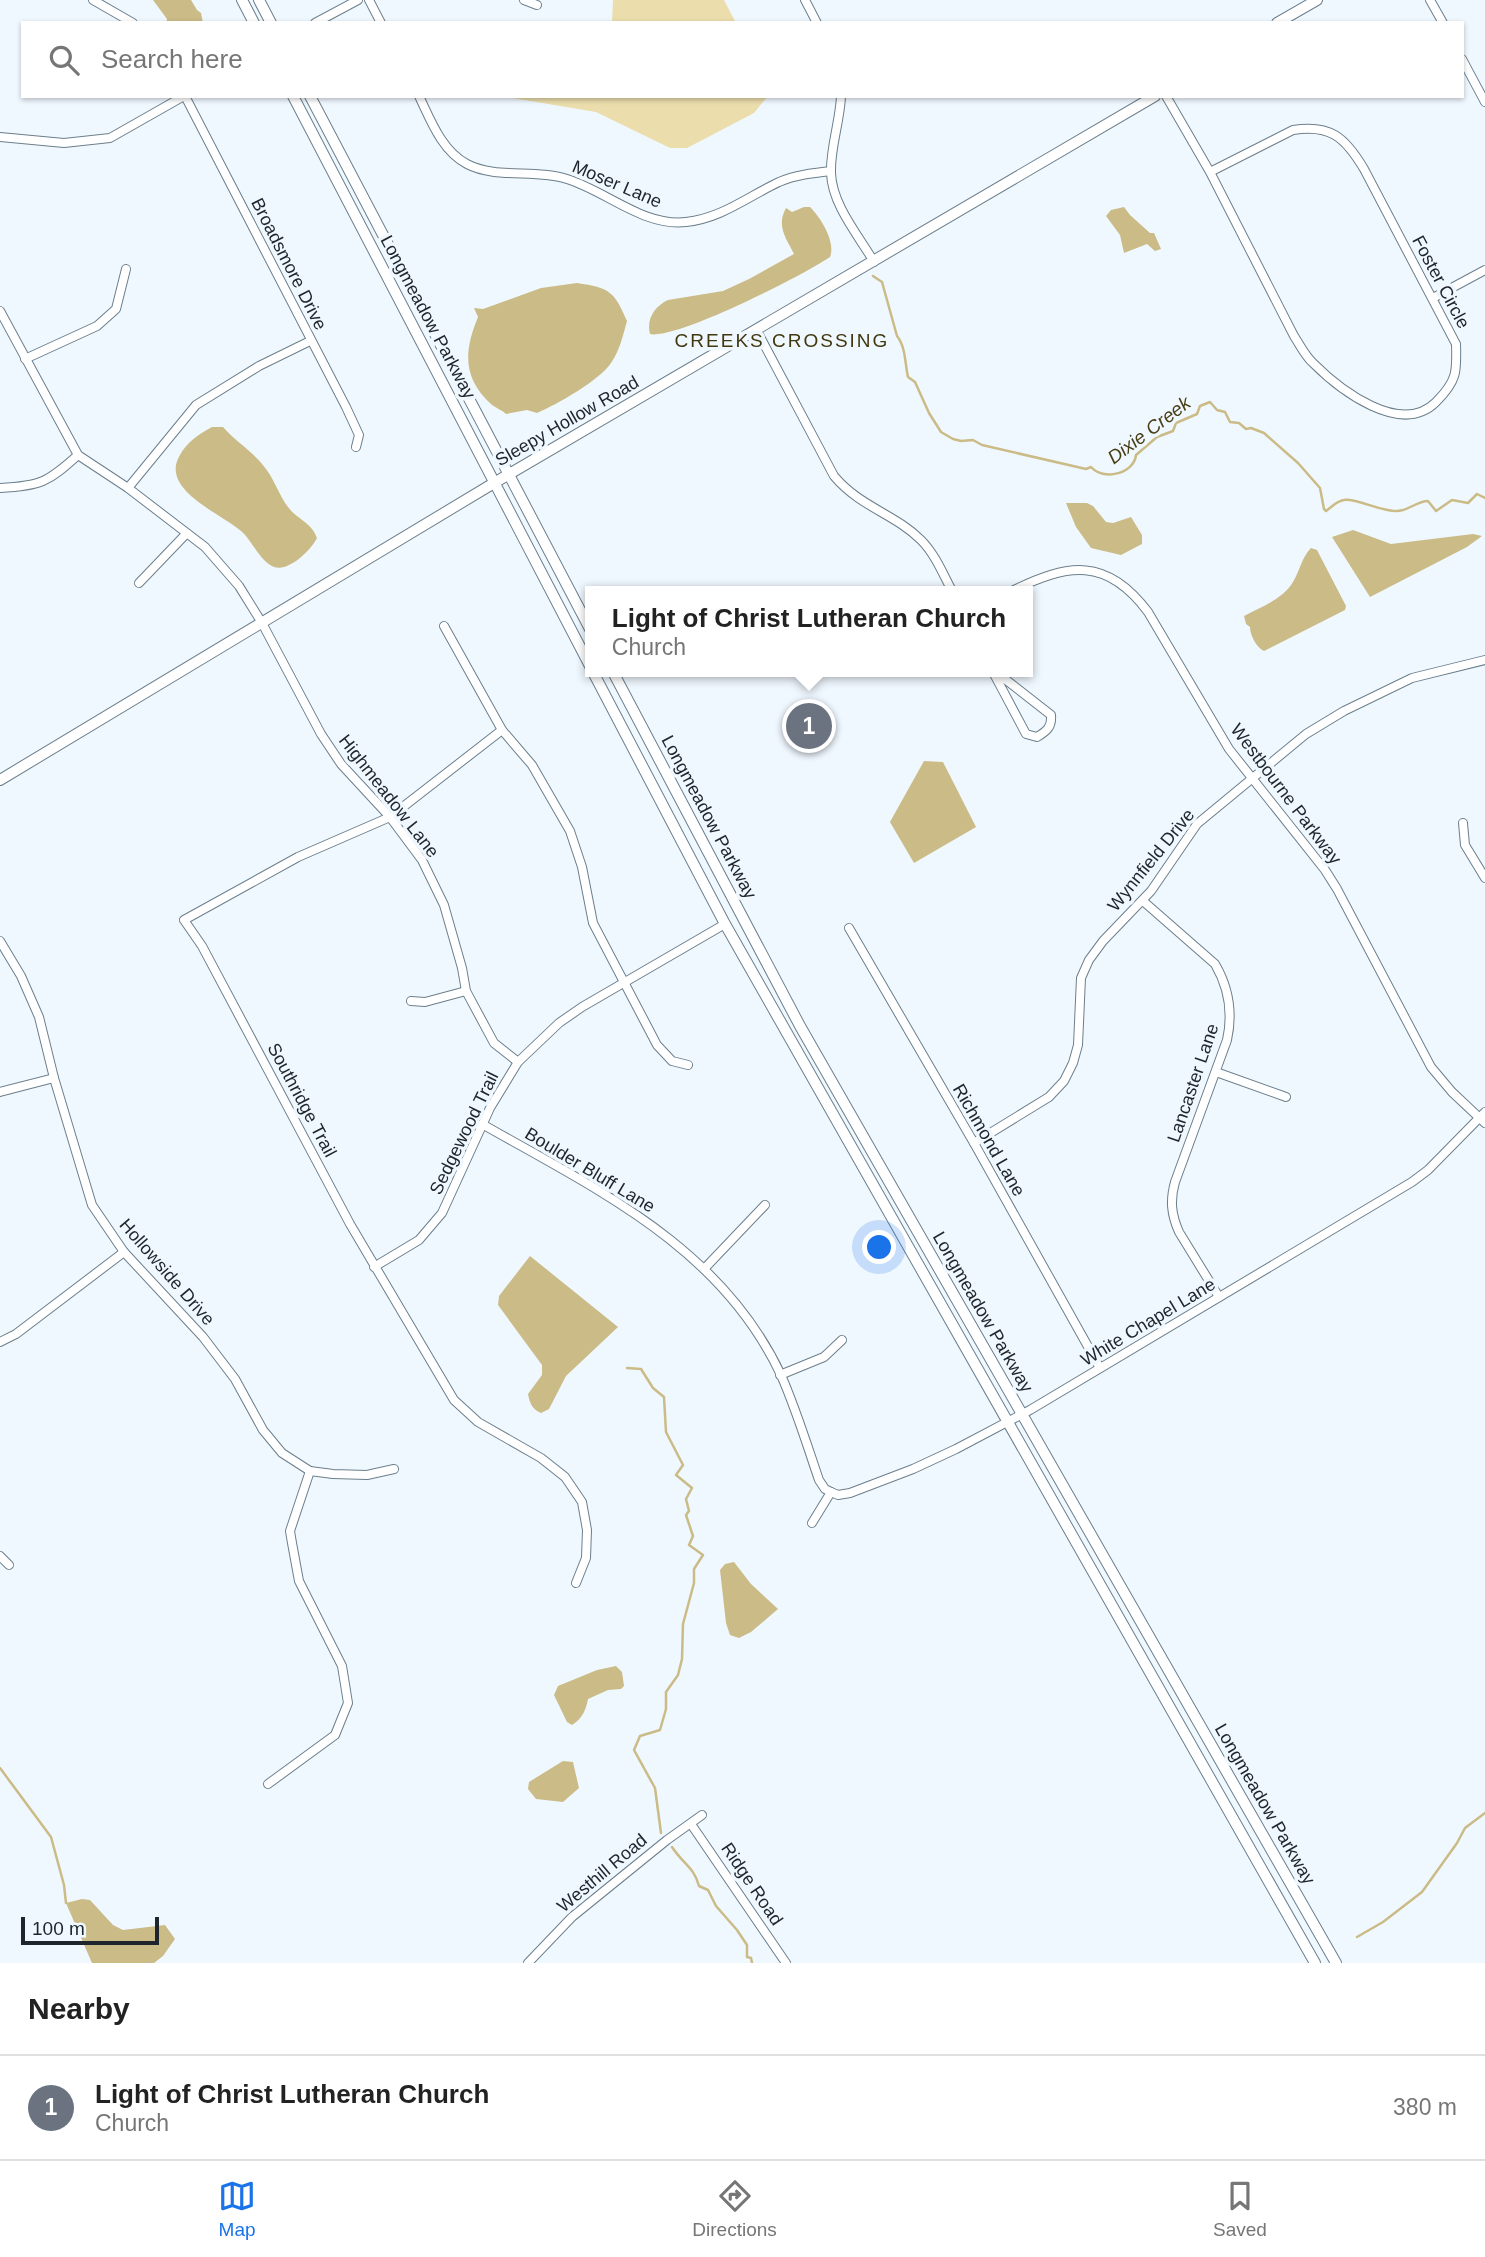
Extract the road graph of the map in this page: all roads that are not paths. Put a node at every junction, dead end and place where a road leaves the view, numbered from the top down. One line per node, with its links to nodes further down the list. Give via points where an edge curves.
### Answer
1 (93, 0): 11 (street)
2 (242, 0): 12 (street)
3 (259, 0): 13 (street)
4 (358, 0): 14 (street)
5 (369, 0): 15 (street)
6 (524, 0): 10 (street)
7 (805, 0): 16 (street)
8 (1317, 0): 17 (street)
9 (1430, 0): 18 (street)
10 (537, 5)
11 (130, 21)
12 (253, 21)
13 (270, 21)
14 (320, 21)
15 (380, 21)
16 (816, 21)
17 (1280, 21)
18 (1442, 21)
19 (1464, 63): 28 (street)
20 (181, 98): 29 (street, via 110,138 64,143)
21 (186, 98): 38 (street, Broadsmore Drive)
22 (294, 98): 43 (street, Longmeadow Parkway)
23 (311, 98): 42 (street, Longmeadow Parkway)
24 (420, 98): 30 (street, Moser Lane, via 441,140 469,166 551,174 663,220 683,223 718,215 780,181)
25 (841, 98): 30 (street)
26 (1152, 98): 32 (street, Sleepy Hollow Road)
27 (1167, 98): 31 (street, Foster Circle)
28 (1485, 102)
29 (0, 137)
30 (831, 171): 32 (street, via 838,199)
31 (1210, 172): 35 (street, Foster Circle, via 1293,130 1325,130 1341,137 1364,169); 35 (street, Foster Circle, via 1311,362 1366,404 1411,416 1430,407 1457,374 1456,344)
32 (874, 262): 37 (street, Sleepy Hollow Road)
33 (126, 269): 39 (street, via 116,309 97,326)
34 (1485, 270): 35 (street)
35 (1433, 298)
36 (0, 310): 39 (street)
37 (757, 331): 42 (street, Sleepy Hollow Road); 48 (street, via 834,476 863,503 921,540)
38 (310, 341): 40 (street, Broadsmore Drive, via 359,435); 45 (street, via 196,405)
39 (25, 359): 41 (street)
40 (356, 447)
41 (78, 455): 44 (street, via 37,485); 45 (street)
42 (509, 475): 43 (street, Sleepy Hollow Road); 50 (street, Longmeadow Parkway)
43 (494, 483): 51 (street, Sleepy Hollow Road); 53 (street, Longmeadow Parkway)
44 (0, 488)
45 (128, 488): 46 (street, Highmeadow Lane)
46 (186, 534): 47 (street); 51 (street, Highmeadow Lane, via 205,547 239,586)
47 (139, 583)
48 (949, 586)
49 (1022, 586): 60 (street, Westbourne Parkway, via 1066,569 1102,574 1126,587 1148,612)
50 (585, 619)
51 (262, 623): 61 (street, Sleepy Hollow Road); 62 (street, Highmeadow Lane, via 321,734 341,764)
52 (444, 626): 59 (street)
53 (585, 656)
54 (1485, 660): 60 (street, Wynnfield Drive, via 1412,678 1377,693 1306,734)
55 (596, 677): 66 (street, Longmeadow Parkway)
56 (616, 677): 90 (street, Longmeadow Parkway, via 800,1026)
57 (997, 677): 58 (street, via 1026,734 1037,737 1047,732 1051,715)
58 (1001, 677)
59 (502, 730): 62 (street, Southridge Trail); 69 (street, via 532,765 570,831 593,923)
60 (1251, 778): 65 (street, Wynnfield Drive, via 1197,824); 78 (street, Westbourne Parkway, via 1337,889 1431,1067)
61 (0, 780)
62 (390, 817): 70 (street, Highmeadow Lane, via 435,884); 83 (street, Southridge Trail, via 298,858 184,920)
63 (1463, 823): 64 (street, via 1465,845)
64 (1485, 878)
65 (1143, 901): 74 (street, Lancaster Lane, via 1202,951 1222,976 1231,1020); 80 (street, Wynnfield Drive, via 1089,960 1081,978 1078,1045 1063,1081 1049,1097)
66 (725, 924): 69 (street, Sedgewood Trail); 91 (street, Longmeadow Parkway)
67 (849, 928): 80 (street, Richmond Lane)
68 (0, 941): 75 (street, Hollowside Drive, via 30,993)
69 (623, 982): 72 (street, Sedgewood Trail, via 559,1023); 73 (street, via 657,1045 672,1061)
70 (466, 991): 71 (street); 72 (street, Highmeadow Lane, via 494,1043)
71 (411, 1001)
72 (518, 1062): 79 (street, Sedgewood Trail)
73 (688, 1065)
74 (1216, 1072): 77 (street); 85 (street, Lancaster Lane, via 1175,1182 1171,1205 1179,1231)
75 (54, 1078): 76 (street); 82 (street, Hollowside Drive, via 92,1205)
76 (0, 1092)
77 (1286, 1097)
78 (1483, 1118): 85 (street, White Chapel Lane, via 1412,1182)
79 (482, 1124): 83 (street, Sedgewood Trail, via 449,1201 436,1220 419,1240); 84 (street, Boulder Bluff Lane, via 627,1207)
80 (974, 1143): 88 (street, Richmond Lane)
81 (765, 1205): 84 (street)
82 (124, 1252): 87 (street); 93 (street, Hollowside Drive, via 202,1336 282,1453)
83 (374, 1267): 98 (street, Southridge Trail, via 454,1400 478,1422 541,1458 565,1478 582,1502 586,1558)
84 (704, 1269): 89 (street, Boulder Bluff Lane, via 744,1315)
85 (1220, 1297): 88 (street, White Chapel Lane)
86 (842, 1340): 89 (street, via 824,1356)
87 (0, 1342)
88 (1100, 1368): 90 (street, White Chapel Lane)
89 (780, 1375): 94 (street, Boulder Bluff Lane, via 819,1480)
90 (1022, 1415): 91 (street, White Chapel Lane); 105 (street, Longmeadow Parkway)
91 (1008, 1422): 94 (street, White Chapel Lane, via 876,1484 850,1493); 104 (street, Longmeadow Parkway)
92 (394, 1469): 93 (street, via 351,1476)
93 (310, 1471): 99 (street, via 290,1531 299,1581 342,1666 348,1703 335,1735)
94 (831, 1492): 95 (street)
95 (812, 1523)
96 (0, 1556): 97 (street)
97 (9, 1565)
98 (576, 1583)
99 (268, 1784)
100 (702, 1815): 101 (street, Westhill Road)
101 (691, 1824): 102 (street, Westhill Road, via 572,1917); 103 (street, Ridge Road)
102 (528, 1963)
103 (786, 1963)
104 (1315, 1963)
105 (1336, 1963)

